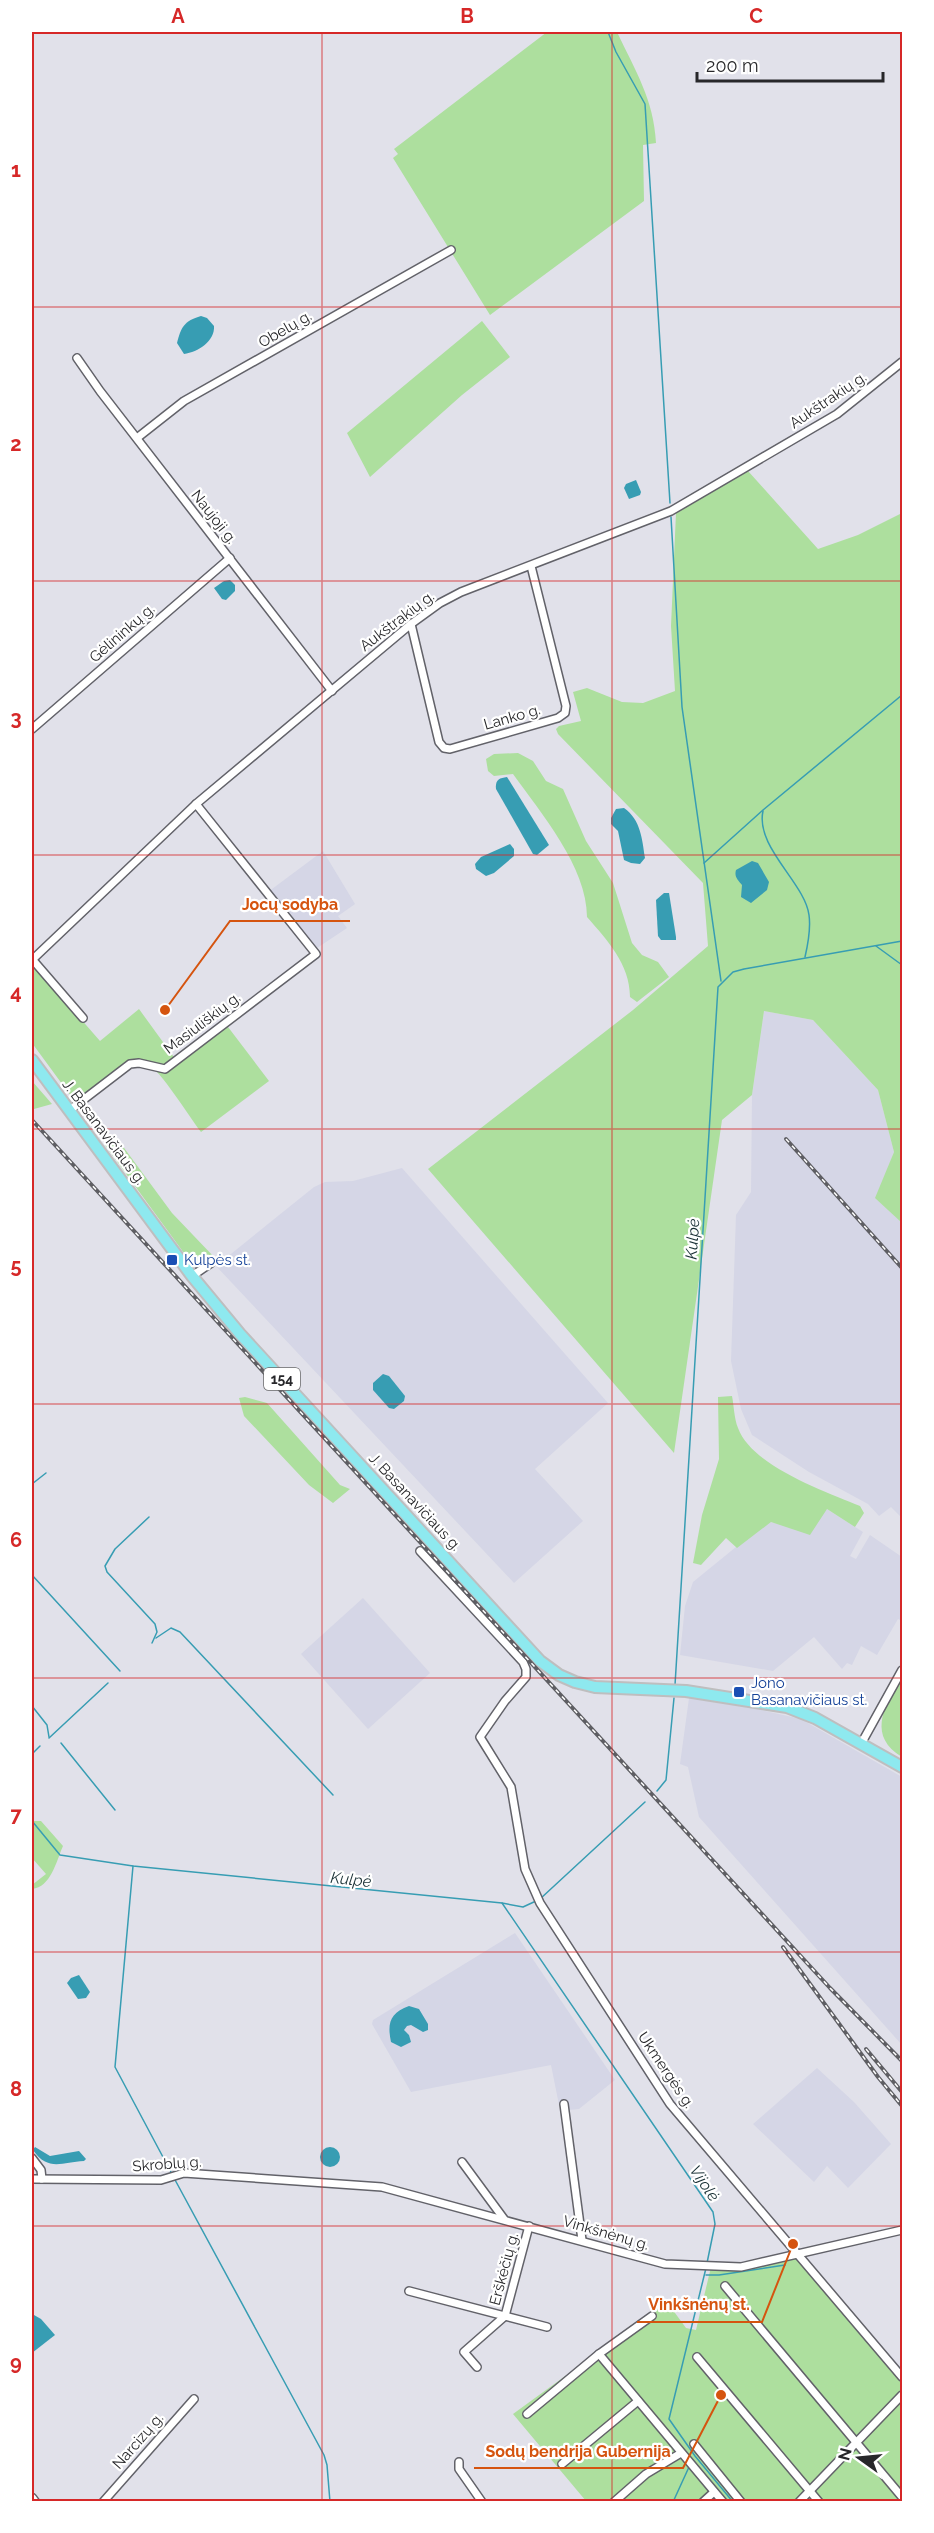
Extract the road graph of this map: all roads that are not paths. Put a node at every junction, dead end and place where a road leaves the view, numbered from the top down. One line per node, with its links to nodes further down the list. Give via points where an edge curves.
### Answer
1 (451, 250): 4 (street, Obelų g., via 184,401)
2 (77, 358): 4 (street, Naujoji g.)
3 (903, 362): 6 (street, Aukštrakių g., via 837,414 709,490 663,514)
4 (137, 438): 5 (street, Naujoji g.)
5 (230, 558): 8 (street, Naujoji g.); 9 (street, Gėlininkų g.)
6 (531, 566): 7 (street, Aukštrakių g., via 461,592); 7 (street, Lanko g., via 566,706 565,713 558,718 444,748 439,742)
7 (411, 624): 8 (street, Aukštrakių g.)
8 (332, 691): 10 (street, Aukštrakių g.)
9 (32, 729)
10 (196, 804): 11 (street, Aukštrakių g.); 14 (street, Masiuliškių g., via 316,954 165,1069 130,1064)
11 (32, 960): 12 (street)
12 (82, 1018)
13 (32, 1060): 14 (main road, J. Basanavičiaus g. / 154)
14 (70, 1110): 16 (main road, J. Basanavičiaus g. / 154)
15 (211, 1263): 16 (street)
16 (192, 1276): 19 (main road, J. Basanavičiaus g. / 154, via 240,1334 540,1661 559,1675 595,1687 686,1691 787,1707)
17 (420, 1551): 31 (street, Ukmergės g., via 526,1669 526,1677 480,1737 511,1787 525,1869 538,1900 670,2104)
18 (903, 1670): 19 (street)
19 (861, 1744): 20 (main road, J. Basanavičiaus g. / 154)
20 (903, 1767)
21 (564, 2104): 30 (street)
22 (32, 2158): 25 (street)
23 (462, 2162): 27 (street)
24 (32, 2179): 25 (street, Skroblų g.)
25 (42, 2179): 26 (street, Skroblų g., via 161,2180 184,2173)
26 (303, 2182): 27 (street, Vinkšnėnų g., via 382,2187)
27 (504, 2219): 28 (street, Vinkšnėnų g.)
28 (529, 2226): 30 (street, Vinkšnėnų g.); 34 (street, Erškėčių g.)
29 (903, 2230): 31 (street, Vinkšnėnų g.)
30 (582, 2240): 31 (street, Vinkšnėnų g., via 665,2264 741,2267)
31 (798, 2255): 40 (street, Ukmergės g.)
32 (725, 2286): 45 (street)
33 (409, 2291): 34 (street)
34 (505, 2316): 36 (street); 39 (street, Erškėčių g., via 464,2352)
35 (652, 2316): 37 (street)
36 (547, 2327)
37 (599, 2354): 43 (street); 44 (street)
38 (697, 2357): 50 (street)
39 (477, 2367)
40 (903, 2377)
41 (903, 2395): 45 (street)
42 (194, 2399): 55 (street, Narcizų g.)
43 (638, 2401): 47 (street); 49 (street)
44 (527, 2414)
45 (855, 2442): 50 (street); 52 (street)
46 (694, 2444): 60 (street)
47 (681, 2453): 51 (street); 57 (street, via 646,2474)
48 (459, 2462): 56 (street, via 459,2469)
49 (562, 2464)
50 (810, 2490): 61 (street); 62 (street)
51 (714, 2492): 58 (street); 59 (street)
52 (903, 2497)
53 (32, 2498): 54 (street)
54 (35, 2502)
55 (103, 2502)
56 (482, 2502)
57 (614, 2502)
58 (703, 2502)
59 (723, 2502)
60 (741, 2502)
61 (799, 2502)
62 (819, 2502)

